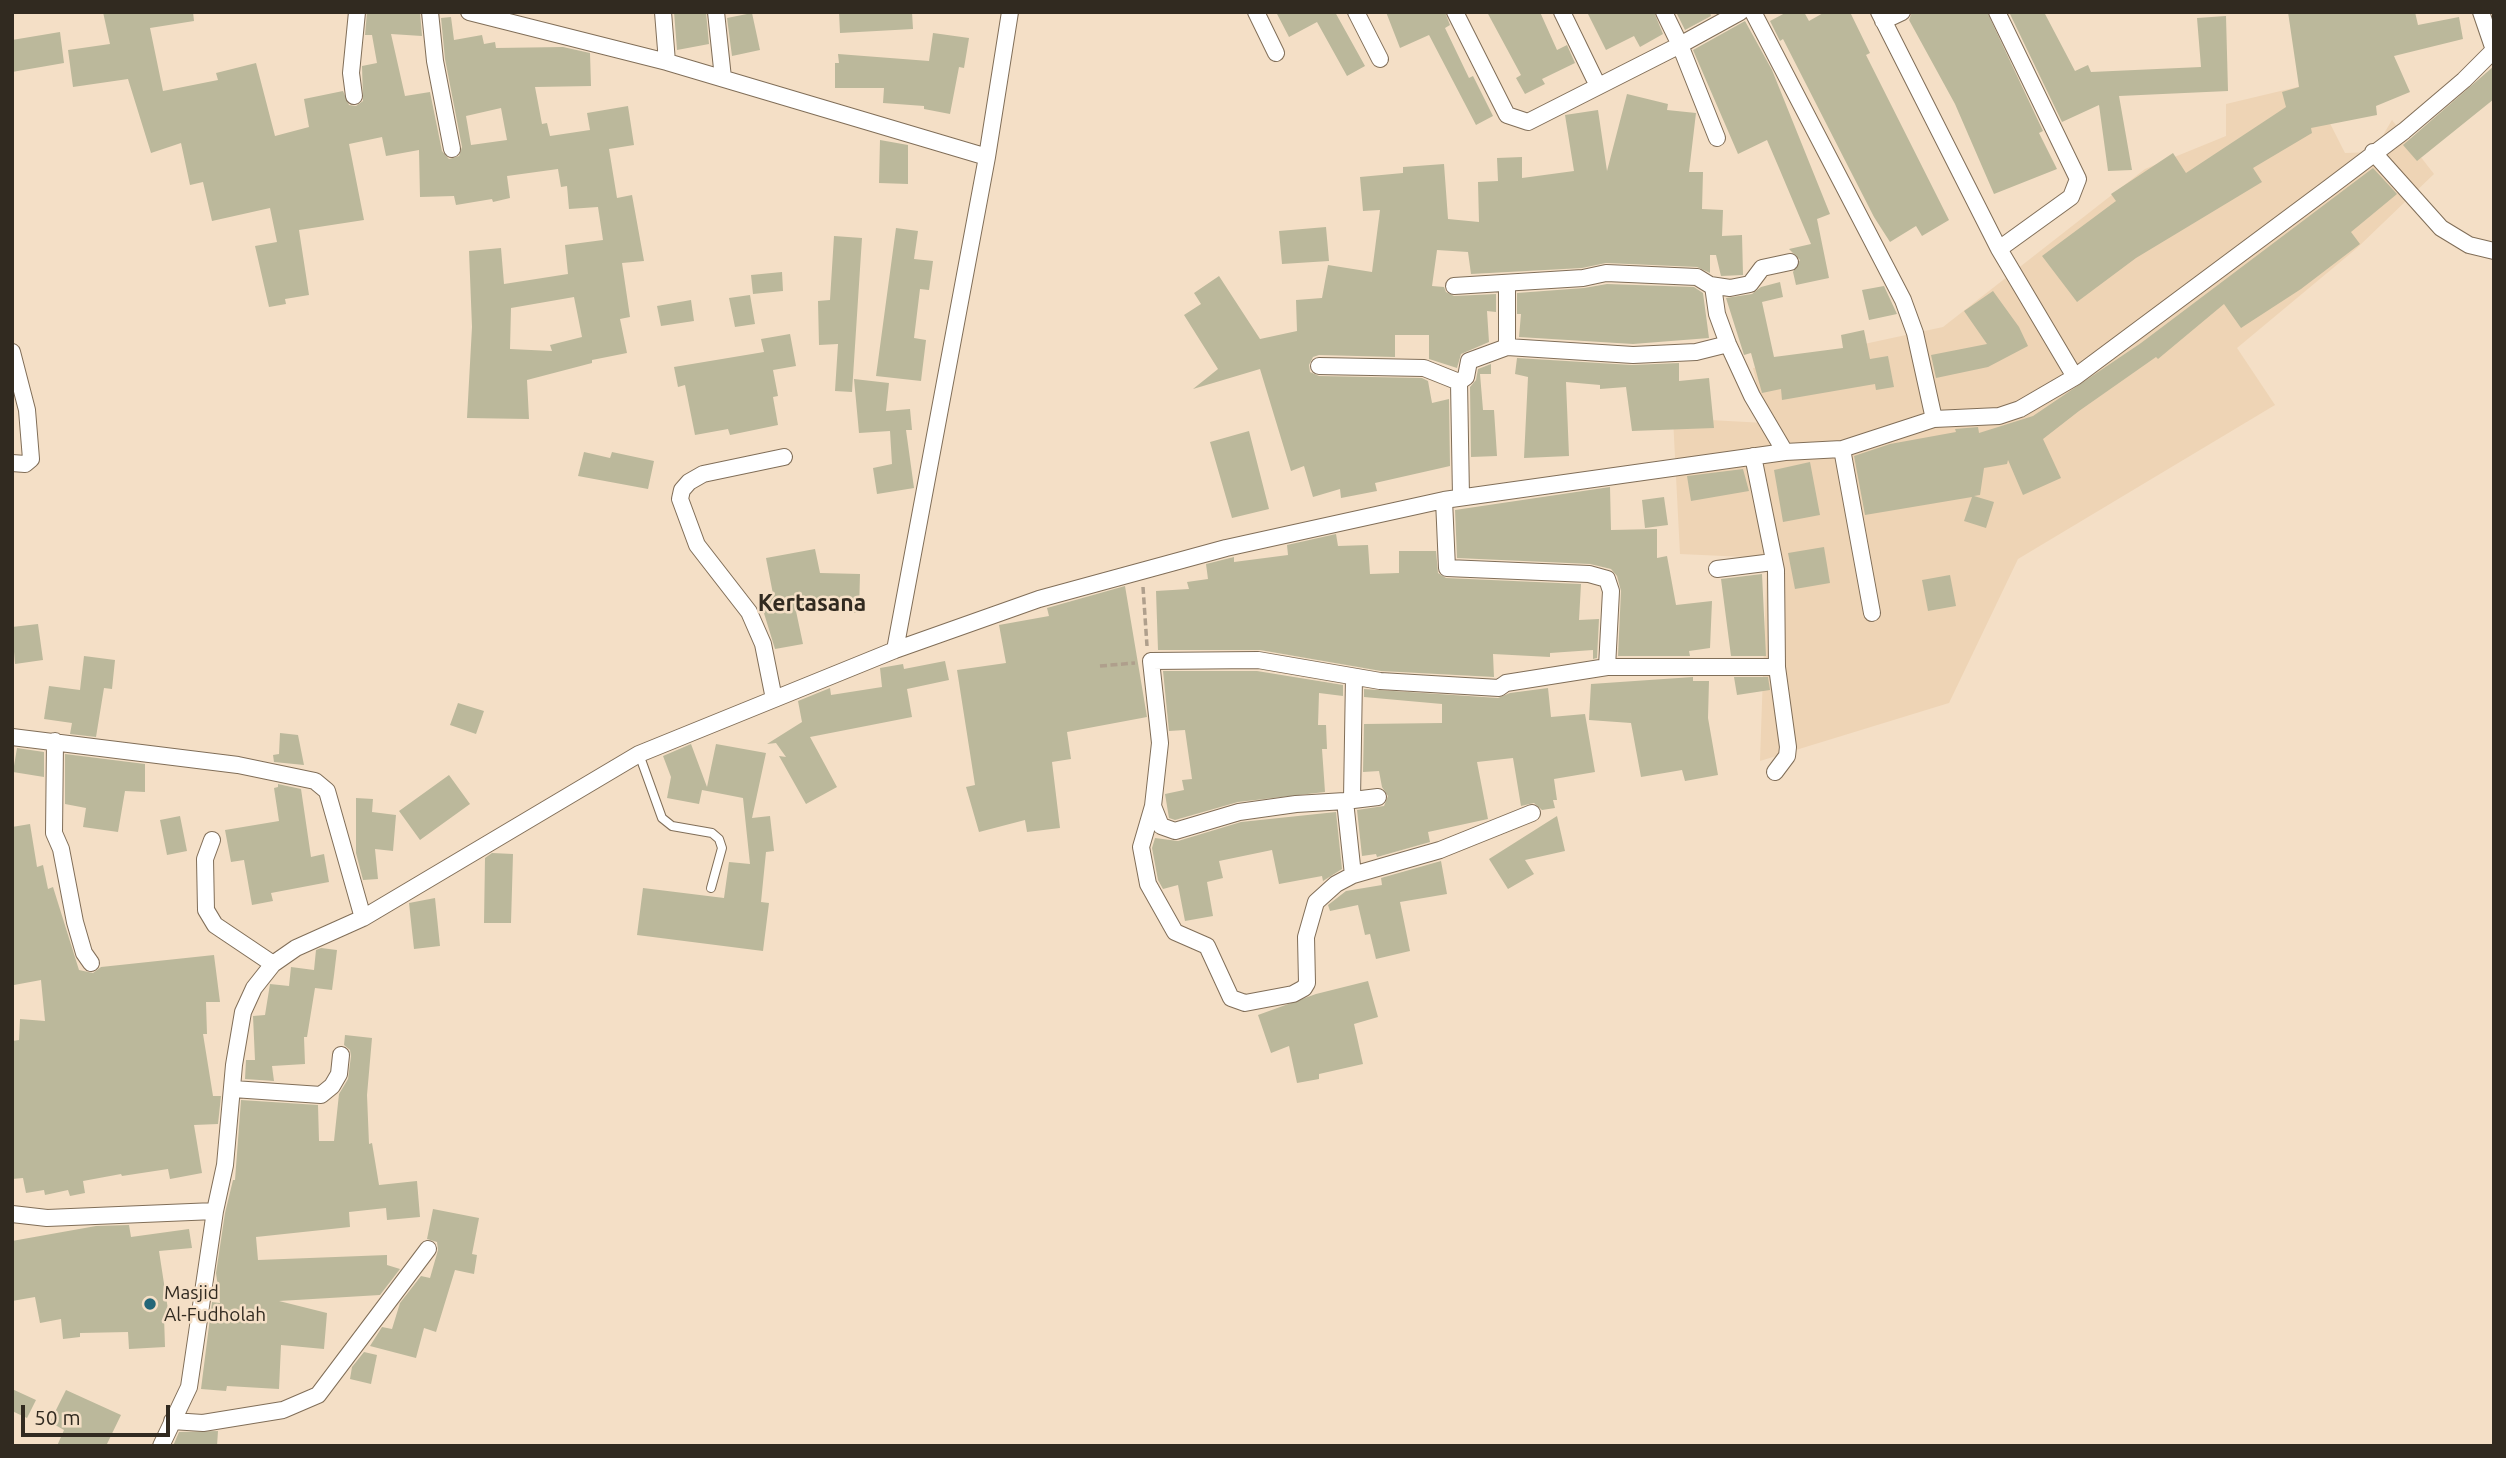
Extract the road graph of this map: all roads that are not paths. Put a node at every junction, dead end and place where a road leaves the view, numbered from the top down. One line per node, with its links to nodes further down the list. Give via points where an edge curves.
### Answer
1 (357, 12): 25 (street, via 351,73)
2 (430, 12): 27 (street)
3 (469, 12): 22 (street)
4 (663, 12): 22 (street)
5 (716, 12): 23 (street)
6 (1010, 12): 29 (street)
7 (1256, 12): 20 (street)
8 (1356, 12): 21 (street)
9 (1455, 12): 24 (street, via 1513,119 1536,119)
10 (1562, 12): 24 (street)
11 (1664, 12): 18 (street)
12 (1740, 12): 18 (street)
13 (1753, 12): 42 (street, via 1903,300)
14 (1902, 12): 17 (street)
15 (1997, 12): 30 (street, via 2078,179 2071,197)
16 (2481, 12): 19 (street)
17 (1881, 17): 30 (street)
18 (1680, 45): 24 (street); 26 (street)
19 (2494, 50): 28 (street, via 2404,131)
20 (1276, 53)
21 (1380, 60)
22 (667, 62): 23 (street)
23 (723, 78): 29 (street)
24 (1598, 86)
25 (354, 96)
26 (1717, 138)
27 (452, 149)
28 (2373, 152): 31 (street, via 2441,228 2469,245); 40 (street)
29 (987, 157): 53 (street)
30 (1999, 249): 40 (street)
31 (2494, 251)
32 (1790, 262): 35 (street, via 1762,268 1750,284)
33 (1507, 285): 34 (street); 35 (street, via 1606,273 1698,277); 37 (street)
34 (1454, 286)
35 (1713, 286): 36 (street)
36 (1728, 344): 37 (street, via 1696,352 1633,355); 44 (street)
37 (1507, 347): 41 (street, via 1469,361 1466,377)
38 (12, 352): 47 (street, via 27,410 32,459 25,464)
39 (1319, 366): 41 (street, via 1424,368)
40 (2075, 377): 42 (street, via 2020,409 1998,416)
41 (1459, 382): 48 (street)
42 (1934, 419): 43 (street)
43 (1842, 449): 44 (street); 52 (street)
44 (1784, 452): 45 (street)
45 (1753, 456): 48 (street); 50 (street)
46 (785, 457): 57 (street, via 704,474 689,482 680,499 697,545 749,612 768,662)
47 (12, 463)
48 (1461, 497): 49 (street)
49 (1444, 500): 53 (street, via 1226,548 1039,599); 54 (street, via 1447,568 1589,574 1607,579 1611,591)
50 (1773, 562): 51 (street); 55 (street)
51 (1717, 569)
52 (1872, 613)
53 (895, 650): 57 (street)
54 (1607, 667): 55 (street); 56 (street, via 1506,683 1499,688)
55 (1777, 667): 61 (street, via 1787,753)
56 (1354, 677): 63 (street); 64 (street, via 1258,660 1151,661 1160,743)
57 (774, 699): 60 (street)
58 (12, 737): 59 (street)
59 (55, 741): 69 (street, via 238,765 315,781 327,791); 70 (street, via 54,834 75,922)
60 (639, 754): 68 (lane, via 662,818 672,826 712,833 719,839 722,848); 69 (street)
61 (1775, 772)
62 (1378, 797): 63 (street)
63 (1349, 800): 64 (street, via 1239,812 1175,831 1161,826); 67 (street)
64 (1153, 806): 67 (street, via 1141,847 1148,884 1175,932 1207,946 1234,1000 1265,1000 1304,988 1306,937 1316,902)
65 (1532, 813): 67 (street, via 1440,850)
66 (212, 840): 71 (street, via 205,859 206,910 215,925)
67 (1353, 875)
68 (711, 888)
69 (363, 918): 71 (street, via 296,948)
70 (91, 963)
71 (273, 964): 73 (street, via 243,1012)
72 (341, 1055): 73 (street, via 339,1074 321,1095)
73 (233, 1088): 74 (street)
74 (215, 1211): 75 (street, via 47,1218); 77 (street, via 188,1387)
75 (12, 1214)
76 (428, 1249): 77 (street, via 318,1395 283,1410 203,1423)
77 (172, 1421): 78 (street)
78 (161, 1446)

